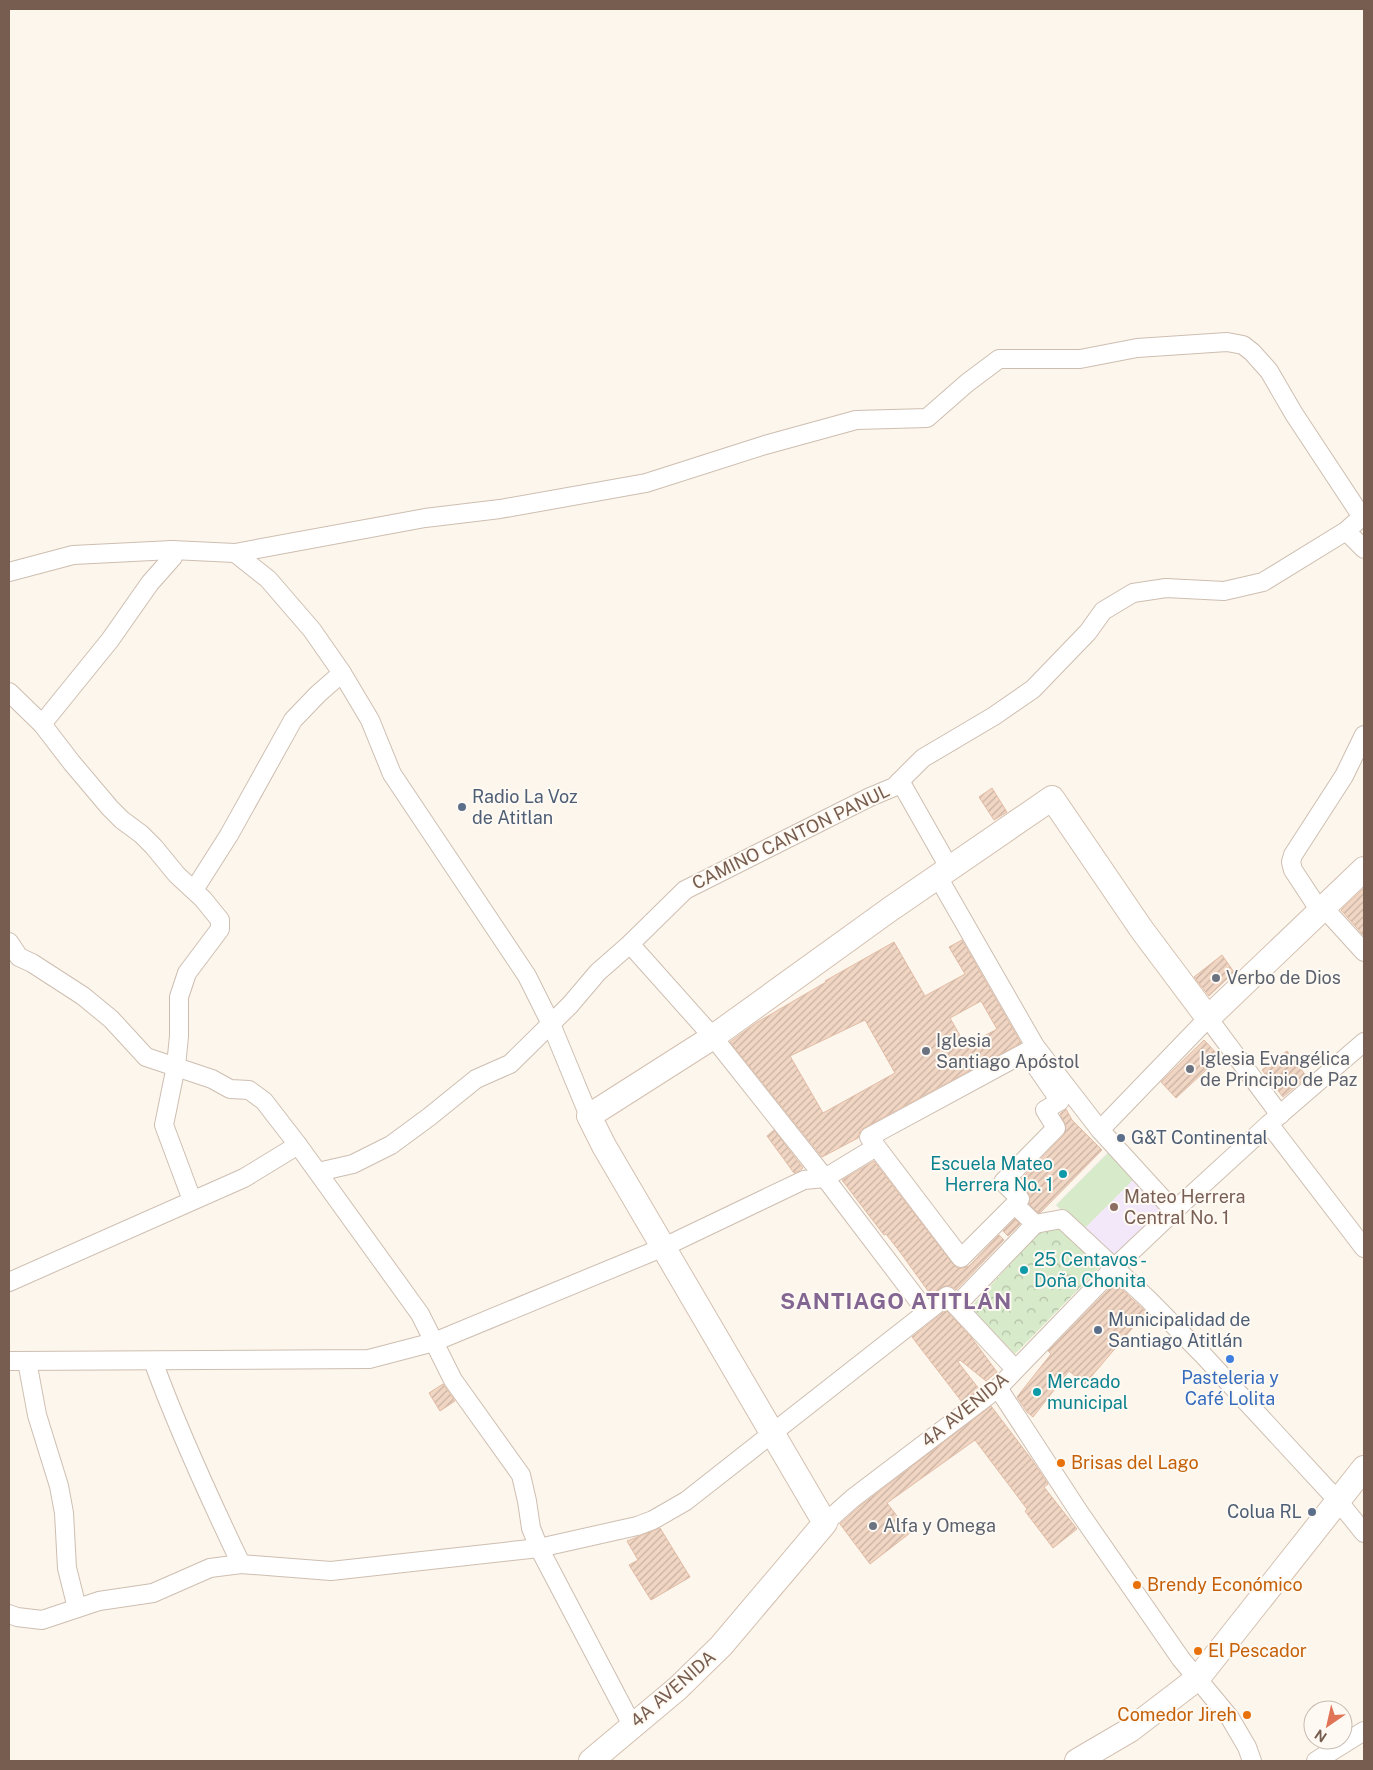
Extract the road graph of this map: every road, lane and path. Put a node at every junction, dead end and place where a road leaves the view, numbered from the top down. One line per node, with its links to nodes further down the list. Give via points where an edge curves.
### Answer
1 (1363, 516): 2 (street, CAMINO CANTON PANUL); 5 (street, via 1269,371 1243,345 1227,342 1137,348 1080,358 999,359 927,418 856,420 765,444 646,482)
2 (1346, 531): 3 (street); 11 (street, CAMINO CANTON PANUL, via 1263,582 1224,591 1166,588 1133,593 1102,611 1088,632 1033,688 994,716 923,758)
3 (1364, 549)
4 (172, 550): 5 (street); 6 (street, via 73,555); 9 (street, via 173,557)
5 (235, 553): 7 (street, via 268,579 312,630)
6 (9, 572)
7 (342, 673): 14 (street, via 293,720 229,835); 20 (street, via 370,720 392,774 526,976)
8 (9, 692): 9 (street)
9 (42, 724): 14 (street, via 110,808 148,840)
10 (1364, 735): 15 (street, via 1344,776 1293,856 1293,870)
11 (900, 781): 13 (street); 17 (street, CAMINO CANTON PANUL, via 894,787 684,890)
12 (1364, 868): 15 (main road)
13 (944, 873): 19 (main road, via 1052,798 1142,930); 21 (main road); 26 (street, via 1035,1046)
14 (194, 890): 23 (street, via 220,920 220,929 187,973 179,997)
15 (1322, 909): 18 (street); 19 (main road)
16 (9, 942): 23 (street, via 19,957 83,996 111,1019 146,1056)
17 (630, 944): 20 (street, CAMINO CANTON PANUL, via 598,972); 21 (street)
18 (1364, 952)
19 (1208, 1018): 25 (street); 26 (street)
20 (551, 1024): 24 (street); 29 (street, CAMINO CANTON PANUL, via 510,1064 476,1079 392,1145 352,1164)
21 (713, 1037): 24 (main road); 30 (street)
22 (1364, 1042): 25 (street, 4A AVENIDA)
23 (176, 1066): 27 (street, via 230,1089 249,1090 264,1101); 31 (street, via 164,1125)
24 (589, 1116): 35 (main road)
25 (1274, 1120): 33 (street, 4A AVENIDA); 36 (street)
26 (1100, 1130): 33 (street)
27 (298, 1145): 29 (street); 31 (street, via 244,1178)
28 (876, 1147): 30 (street); 32 (street, via 961,1258); 32 (street, via 869,1137 1026,1052 1060,1101 1044,1110 1056,1128 1004,1182 1020,1199)
29 (318, 1172): 41 (street, via 420,1314)
30 (825, 1178): 35 (street, via 804,1180); 40 (street)
31 (192, 1200): 38 (street)
32 (1016, 1205): 34 (street)
33 (1174, 1211): 37 (street, 4A AVENIDA)
34 (1035, 1224): 37 (street, via 1062,1218); 39 (street)
35 (664, 1247): 41 (street); 47 (main road)
36 (1364, 1248)
37 (1114, 1268): 45 (street, 4A AVENIDA); 49 (street, via 1204,1356)
38 (9, 1282)
39 (956, 1306): 40 (street, via 947,1296); 45 (street)
40 (926, 1311): 47 (street)
41 (434, 1342): 44 (street, via 369,1359); 52 (street, via 453,1380 521,1475 531,1528)
42 (9, 1361): 43 (street)
43 (27, 1361): 44 (street); 54 (street, via 37,1416 59,1486 67,1568)
44 (153, 1361): 53 (street, via 209,1498)
45 (1015, 1369): 46 (street, 4A AVENIDA)
46 (998, 1388): 50 (street, 4A AVENIDA); 56 (street, via 1116,1565 1181,1659)
47 (771, 1432): 50 (main road); 52 (street, via 686,1500 653,1520)
48 (1364, 1468): 49 (main road)
49 (1339, 1502): 51 (street); 56 (main road)
50 (825, 1523): 57 (main road, 4A AVENIDA, via 721,1646 678,1688)
51 (1364, 1533)
52 (539, 1548): 53 (street, via 332,1571); 57 (street)
53 (241, 1564): 54 (street, via 210,1568 153,1593 99,1601)
54 (77, 1608): 55 (street, via 42,1620)
55 (9, 1614)
56 (1198, 1678): 60 (main road, via 1130,1730); 61 (street, via 1230,1718)
57 (632, 1725): 59 (main road, 4A AVENIDA)
58 (1364, 1731): 62 (street)
59 (592, 1761)
60 (1077, 1761)
61 (1252, 1761)
62 (1316, 1761)

